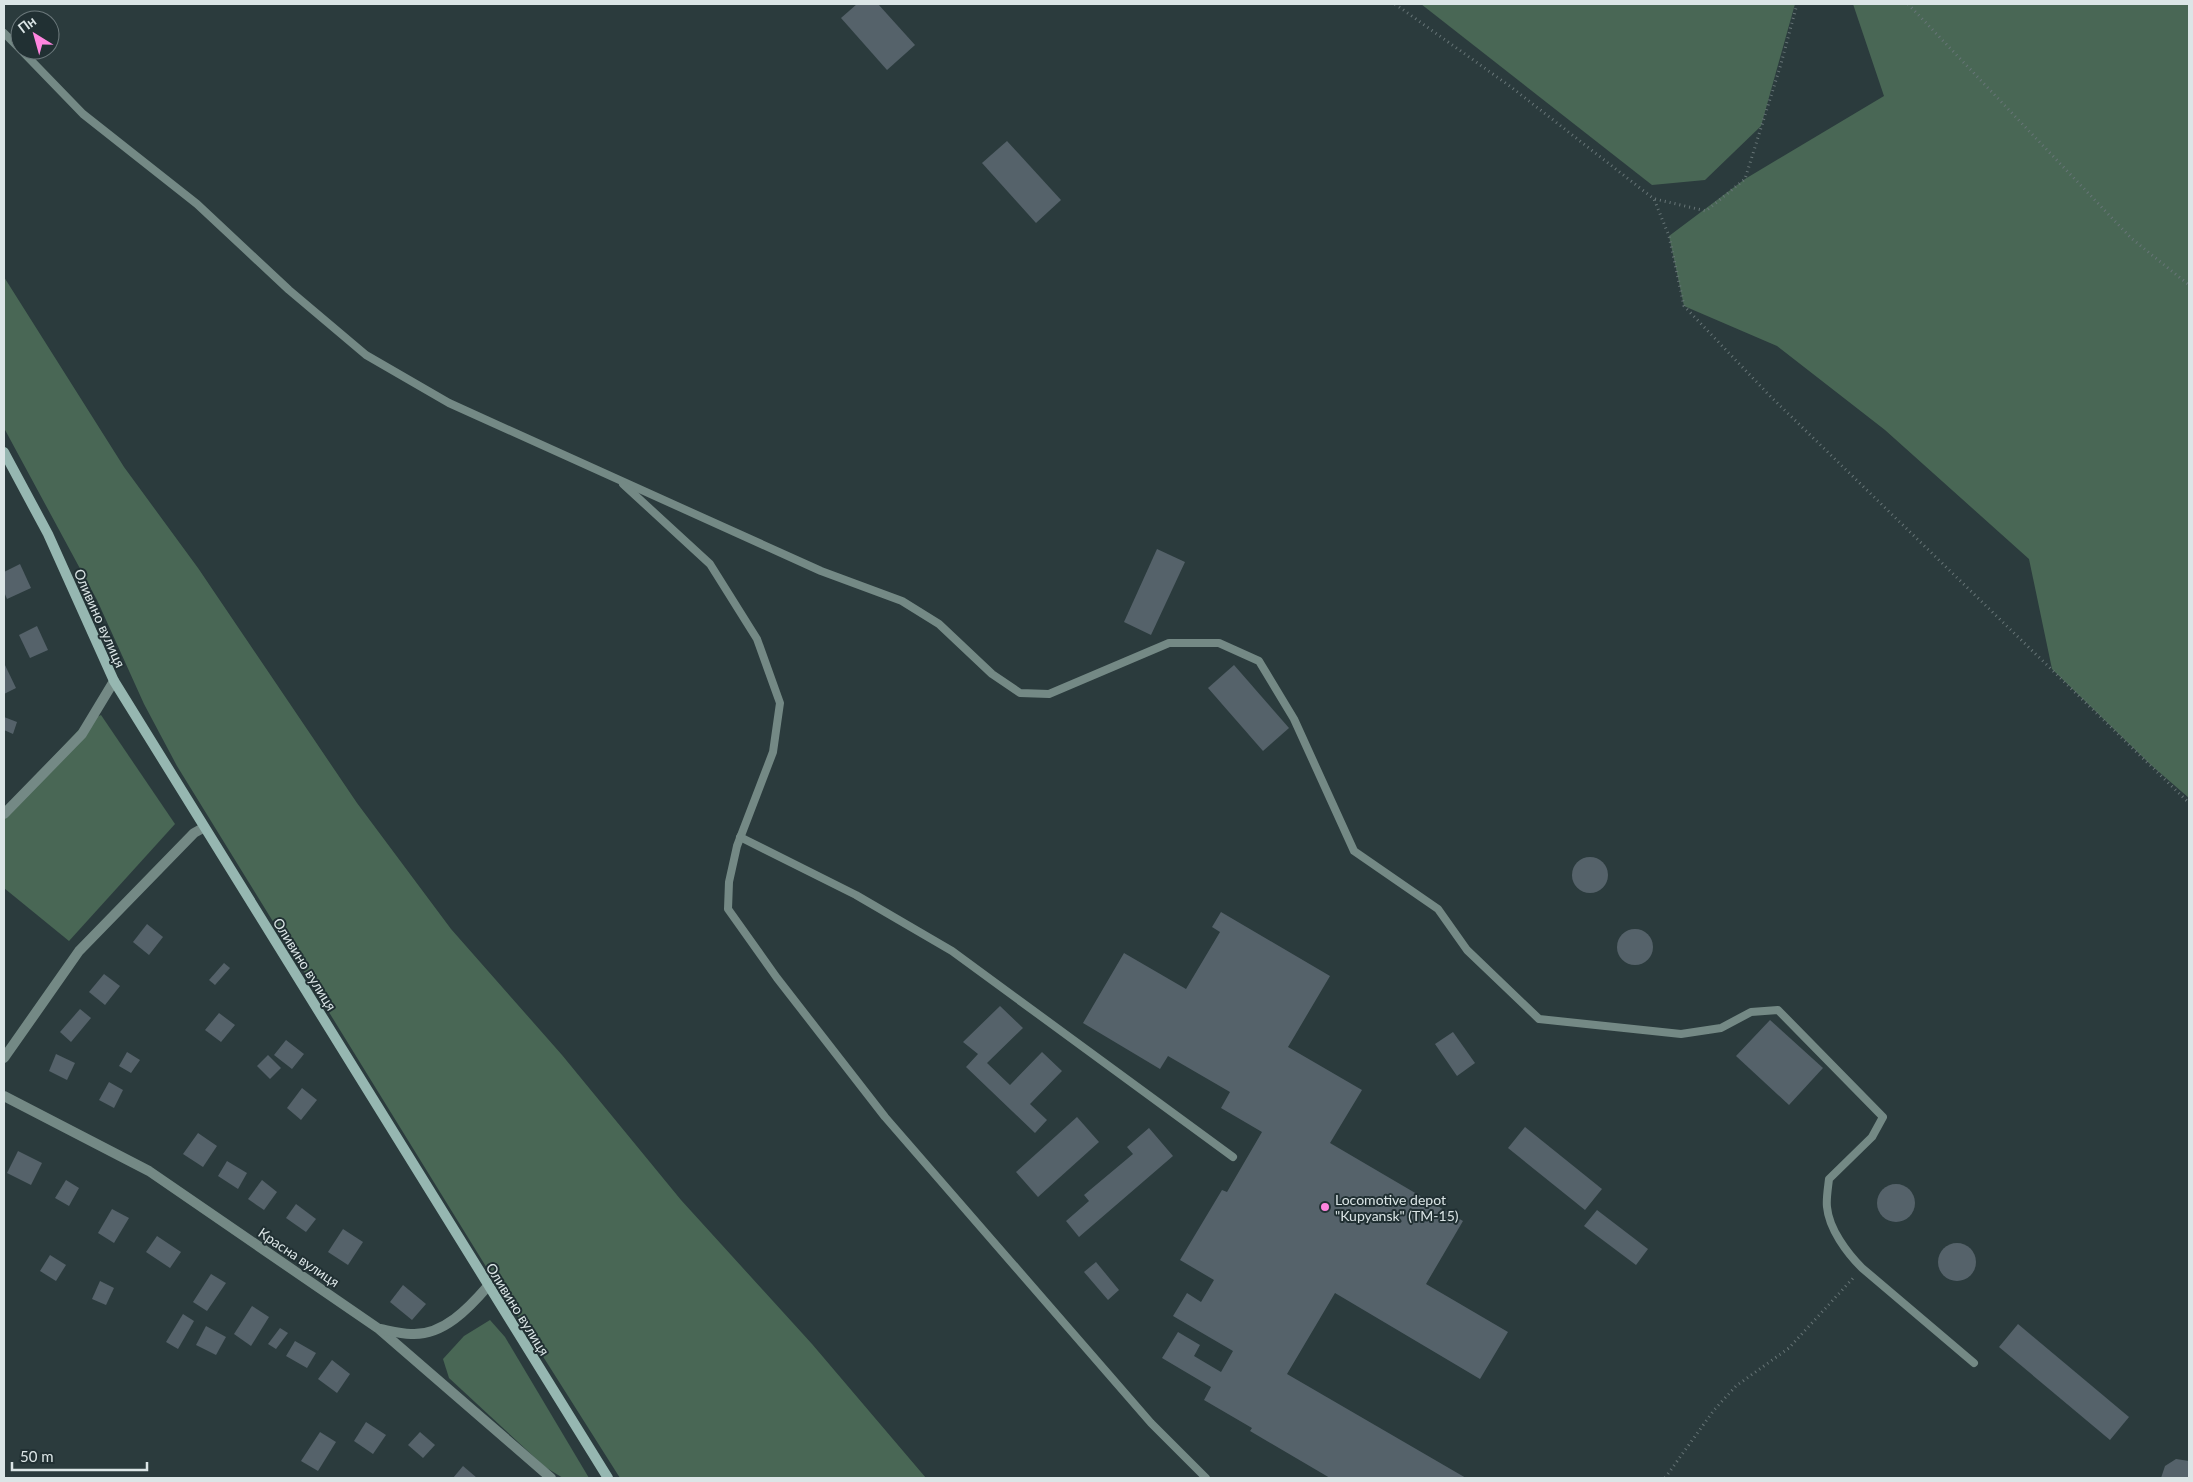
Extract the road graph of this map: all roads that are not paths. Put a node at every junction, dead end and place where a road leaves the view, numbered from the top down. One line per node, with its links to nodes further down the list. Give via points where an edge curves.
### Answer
1 (30, 60): 3 (lane, via 83,114 197,204 289,290 366,355 449,403)
2 (4, 452): 4 (street, Оливино вулиця, via 48,534)
3 (616, 478): 7 (lane, via 710,564 757,639 780,703 773,752); 13 (lane, via 821,571 902,601 939,624 992,674 1020,693 1049,694 1169,643 1219,643 1258,660 1294,719 1354,852 1438,910 1467,950 1539,1019 1681,1034 1721,1028 1751,1012 1778,1010 1883,1117 1872,1137 1829,1180 1827,1208 1833,1227 1862,1268)
4 (114, 681): 5 (street, via 82,734); 6 (street, Оливино вулиця)
5 (4, 814)
6 (204, 828): 8 (street, via 194,833 79,952); 11 (street, Оливино вулиця)
7 (740, 837): 10 (lane, via 856,895 952,951); 16 (lane, via 729,882 728,909 777,978 885,1117 1151,1423)
8 (4, 1058)
9 (4, 1096): 12 (street, Красна вулиця, via 150,1171)
10 (1233, 1157)
11 (488, 1286): 12 (street, via 463,1314 434,1330 412,1335); 15 (street, Оливино вулиця)
12 (379, 1328): 14 (street, Красна вулиця)
13 (1974, 1363)
14 (551, 1478)
15 (608, 1478)
16 (1206, 1478)

